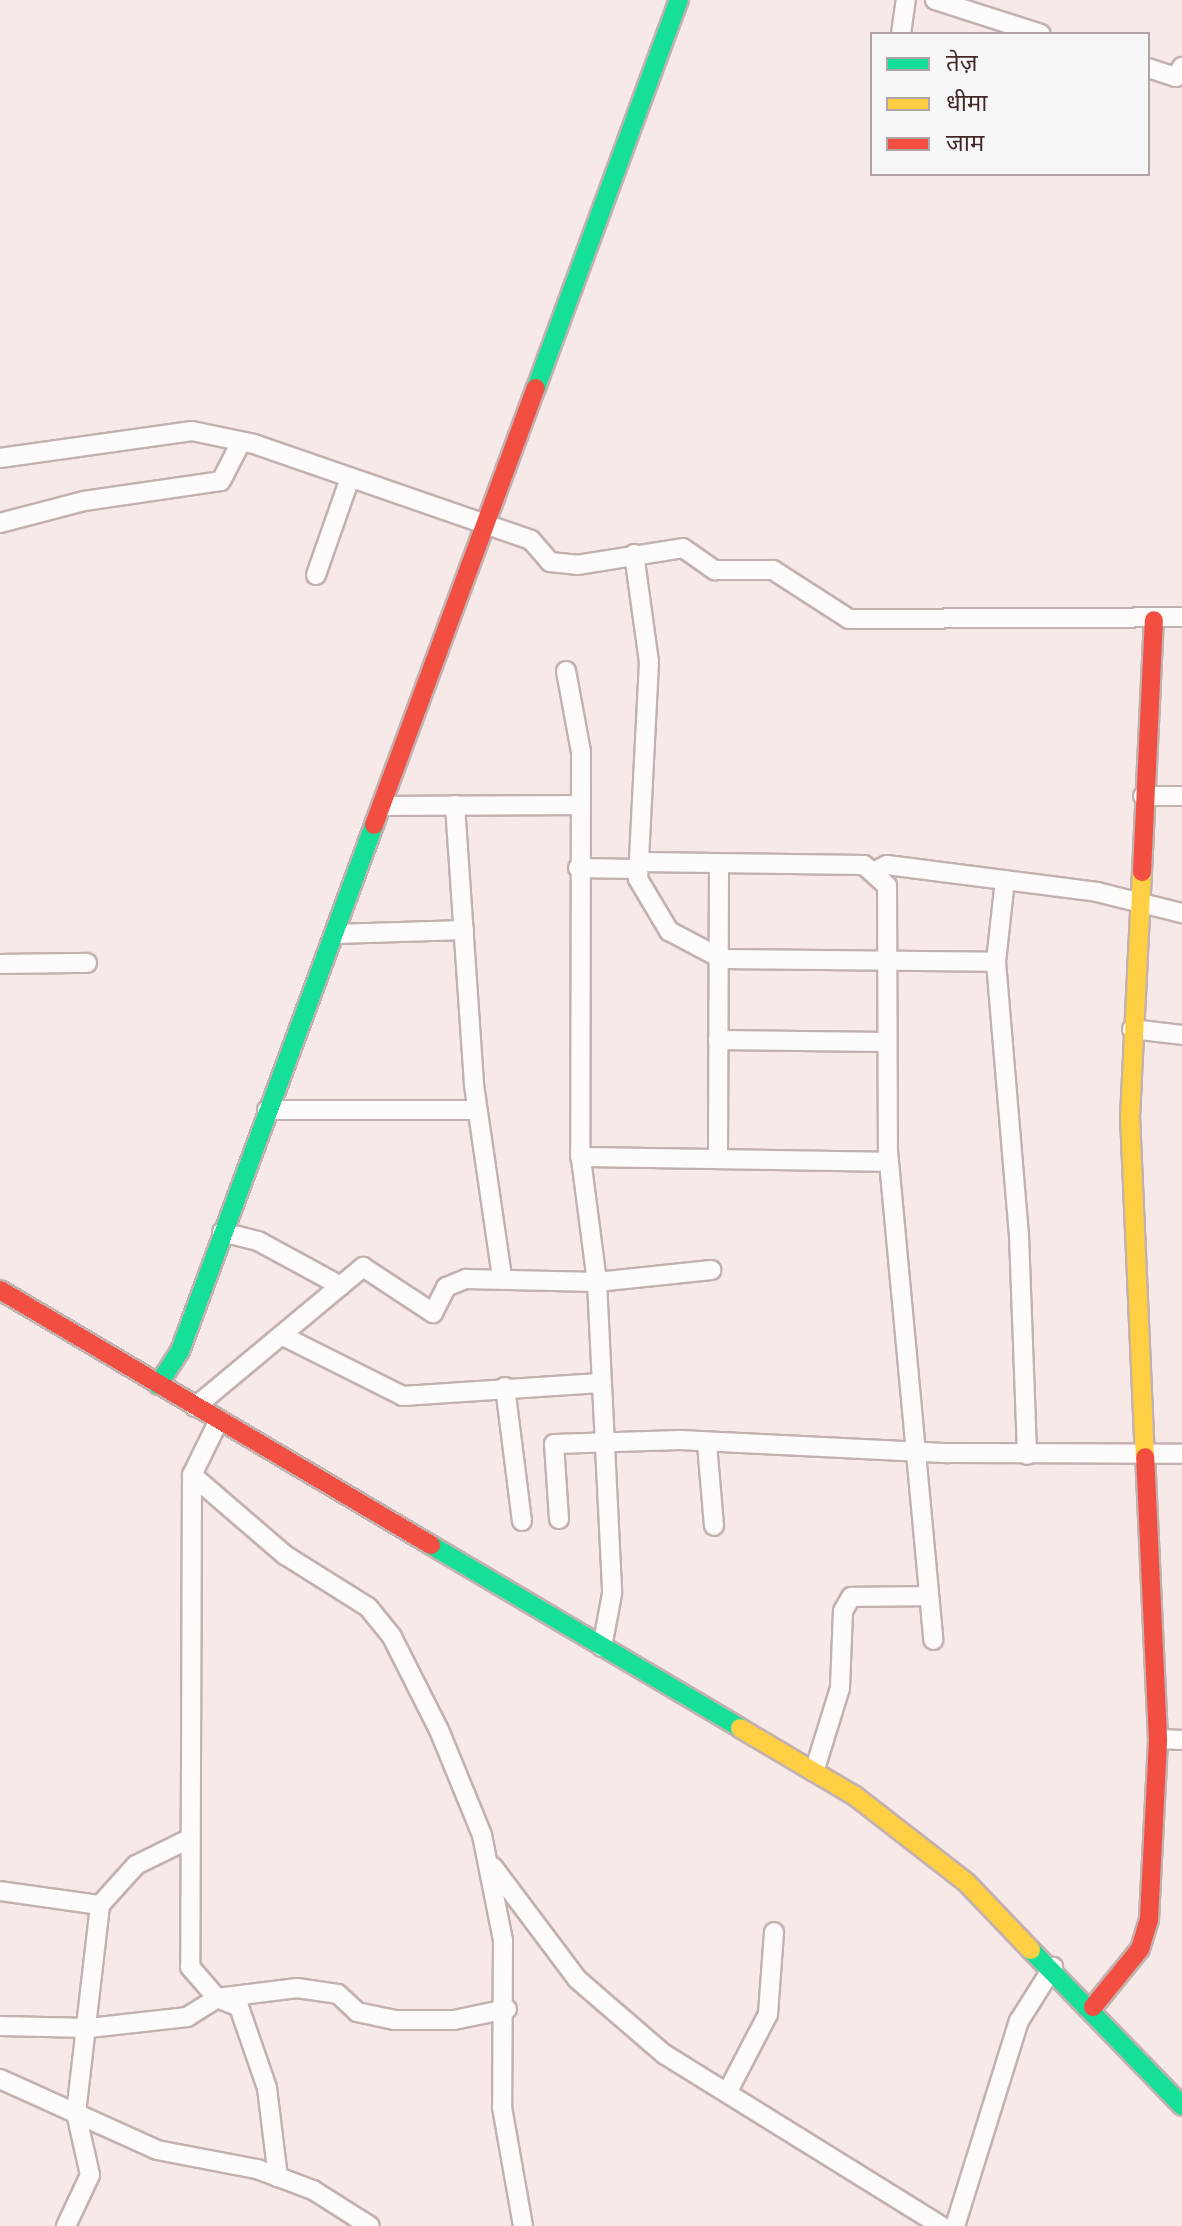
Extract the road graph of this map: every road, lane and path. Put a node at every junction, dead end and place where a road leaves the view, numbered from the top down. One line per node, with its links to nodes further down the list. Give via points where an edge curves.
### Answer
1 (679, 0): 12 (street)
2 (906, 0): 4 (street)
3 (935, 0): 5 (street)
4 (901, 32)
5 (1035, 32)
6 (1182, 67): 7 (street, via 1176,77)
7 (1150, 69)
8 (241, 442): 9 (street, via 163,432); 10 (street); 11 (street, via 221,481 84,501)
9 (0, 458)
10 (349, 481): 12 (street); 14 (street)
11 (0, 523)
12 (486, 529): 13 (street, via 531,540 550,562 577,565); 22 (street)
13 (634, 554): 16 (street, via 683,548 715,570 773,570 849,619); 24 (street, via 649,662)
14 (316, 575)
15 (1182, 617): 16 (street)
16 (1154, 620): 18 (street)
17 (566, 671): 21 (street, via 581,752)
18 (1143, 796): 19 (street); 28 (street)
19 (1182, 796)
20 (455, 805): 21 (street); 22 (street); 30 (street)
21 (581, 805): 25 (street)
22 (382, 806): 31 (street)
23 (719, 865): 24 (street); 26 (street, via 793,859); 33 (street)
24 (639, 866): 25 (street); 33 (street, via 645,900 669,931)
25 (578, 868): 44 (street)
26 (877, 870): 27 (street); 32 (street, via 887,886)
27 (1005, 880): 28 (street, via 1097,892); 34 (street)
28 (1139, 908): 29 (street); 37 (street)
29 (1182, 913)
30 (464, 930): 31 (street); 42 (street)
31 (336, 934): 41 (street)
32 (885, 958): 33 (street); 34 (street); 40 (street)
33 (722, 959): 39 (street)
34 (996, 962): 62 (street, via 1019,1235)
35 (87, 963): 36 (street)
36 (0, 964)
37 (1132, 1029): 38 (street); 63 (street)
38 (1182, 1035)
39 (718, 1040): 40 (street); 43 (street)
40 (886, 1042): 45 (street)
41 (267, 1110): 42 (street); 46 (street)
42 (477, 1110): 48 (street)
43 (718, 1154): 44 (street); 45 (street)
44 (580, 1157): 49 (street)
45 (889, 1162): 60 (street)
46 (222, 1232): 50 (street, via 258,1241); 54 (street, via 180,1351)
47 (711, 1270): 49 (street)
48 (502, 1276): 49 (street); 50 (street, via 446,1287 433,1313 363,1267)
49 (597, 1282): 53 (street)
50 (341, 1286): 52 (street)
51 (0, 1290): 54 (street)
52 (283, 1336): 55 (street, via 388,1393); 56 (street)
53 (600, 1383): 55 (street); 59 (street)
54 (158, 1385): 56 (street)
55 (505, 1387): 66 (street)
56 (195, 1407): 57 (street)
57 (219, 1420): 64 (street); 70 (street)
58 (707, 1444): 59 (street); 60 (street); 67 (street)
59 (603, 1446): 65 (street, via 554,1444); 70 (street, via 612,1594)
60 (915, 1452): 62 (street); 68 (street)
61 (1182, 1454): 63 (street)
62 (1027, 1455): 63 (street)
63 (1146, 1455): 71 (street)
64 (192, 1475): 74 (street); 75 (street, via 285,1555 368,1607 392,1637 439,1730)
65 (559, 1519)
66 (522, 1521)
67 (714, 1526)
68 (929, 1596): 69 (street); 73 (street, via 851,1597 843,1611 840,1688)
69 (933, 1640)
70 (602, 1647): 73 (street)
71 (1158, 1739): 72 (street); 81 (street, via 1149,1919 1140,1949)
72 (1182, 1740)
73 (814, 1772): 79 (street, via 966,1882)
74 (187, 1840): 77 (street, via 136,1865); 80 (street, via 190,1967)
75 (487, 1858): 82 (street); 86 (street, via 577,1979 664,2054)
76 (0, 1891): 77 (street)
77 (100, 1905): 84 (street)
78 (774, 1932): 86 (street, via 768,2014)
79 (1053, 1967): 81 (street); 95 (street, via 1019,2021)
80 (217, 1998): 82 (street, via 315,1990 394,2020 454,2020); 84 (street, via 187,2017); 89 (street, via 239,2007 261,2061)
81 (1093, 2007): 87 (street)
82 (507, 2009): 93 (street, via 502,2107)
83 (0, 2026): 84 (street)
84 (89, 2028): 88 (street)
85 (0, 2079): 88 (street)
86 (729, 2089): 94 (street)
87 (1182, 2106)
88 (76, 2113): 89 (street, via 182,2159); 91 (street, via 90,2175)
89 (278, 2177): 90 (street)
90 (339, 2218): 92 (street)
91 (66, 2226)
92 (370, 2226)
93 (523, 2226)
94 (941, 2226)
95 (955, 2226)

